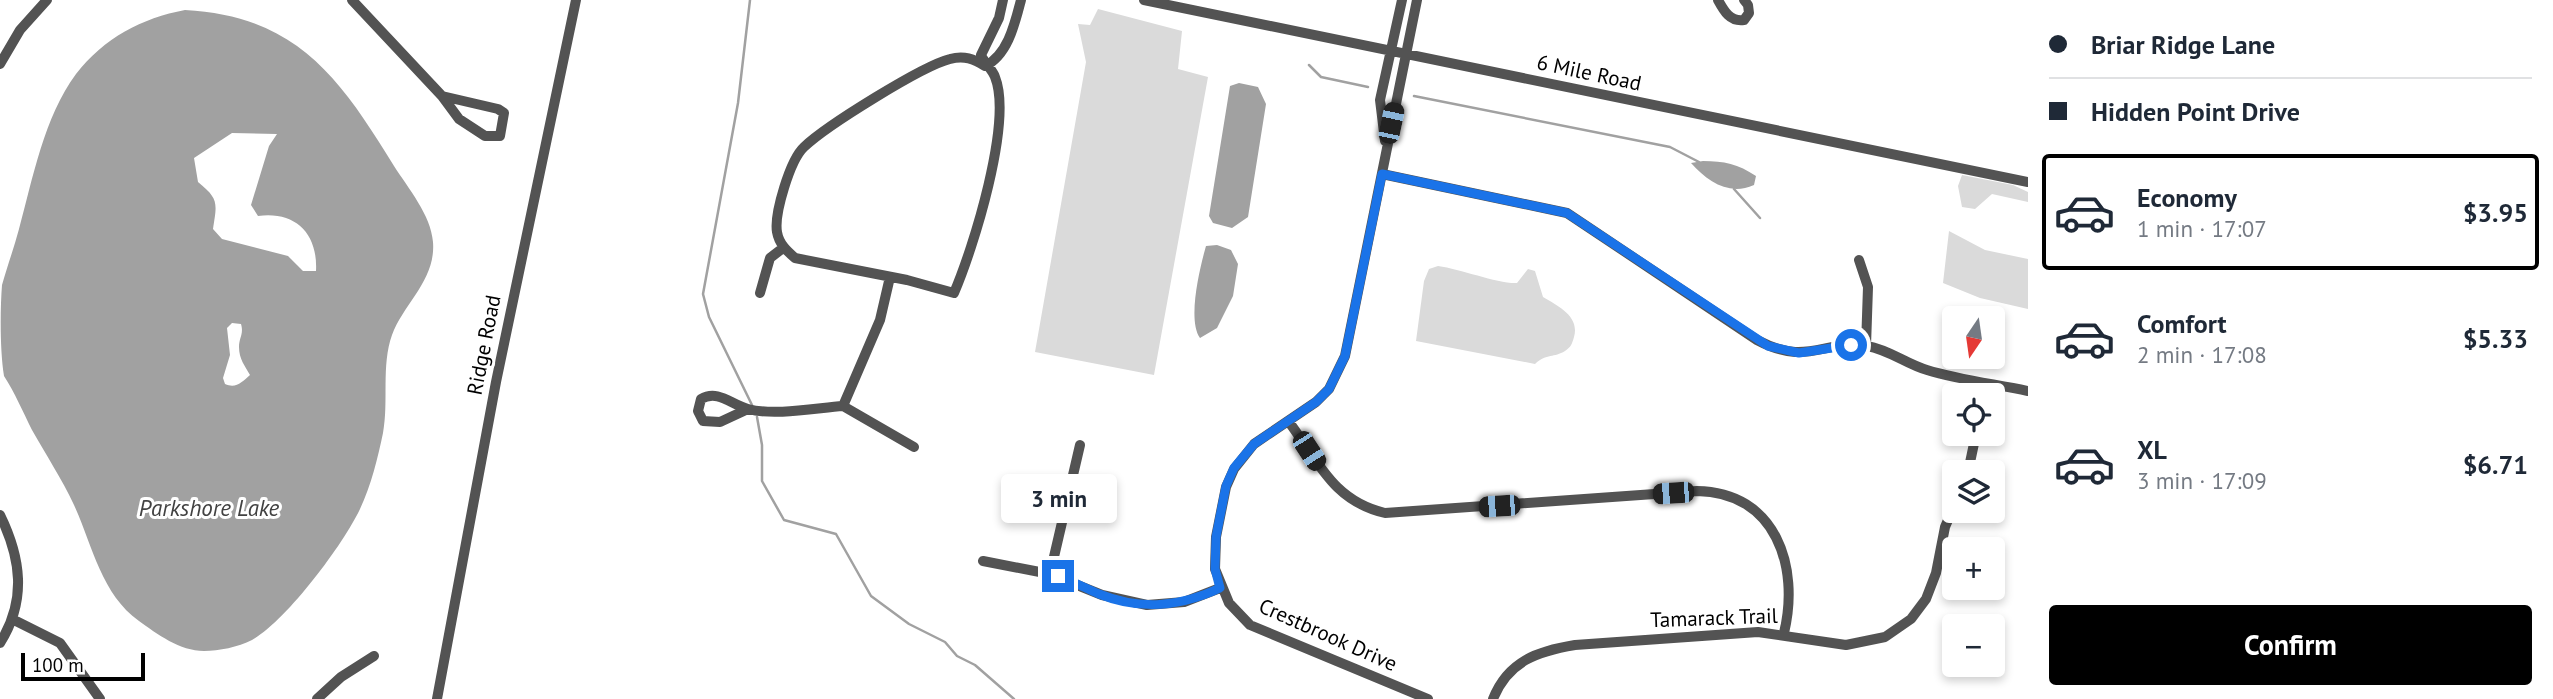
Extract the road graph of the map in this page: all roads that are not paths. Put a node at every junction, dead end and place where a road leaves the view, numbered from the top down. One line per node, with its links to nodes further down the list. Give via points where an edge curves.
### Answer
1 (47, 0): 13 (street, via 20,30)
2 (352, 0): 15 (street)
3 (576, 0): 42 (street, Ridge Road, via 496,382)
4 (1003, 0): 14 (street, via 981,55)
5 (1021, 0): 14 (street, via 997,61)
6 (1144, 0): 11 (street, 6 Mile Road)
7 (1402, 0): 11 (street, Crestbrook Drive)
8 (1417, 0): 12 (street, Crestbrook Drive)
9 (1718, 0): 10 (street, via 1737,21 1749,13)
10 (1744, 0)
11 (1390, 52): 12 (street, 6 Mile Road); 16 (street, Crestbrook Drive, via 1381,100)
12 (1405, 55): 16 (street, Crestbrook Drive); 18 (street, 6 Mile Road)
13 (0, 64)
14 (985, 66): 19 (street, via 973,58 948,59 881,95 802,149 788,171 777,231); 21 (street, via 995,76 1000,117 972,250 954,293)
15 (442, 96): 15 (street, via 459,119 477,132 500,136 504,113)
16 (1386, 146): 17 (street, Crestbrook Drive)
17 (1382, 174): 23 (street, via 1567,213 1776,349 1813,353); 28 (street, Crestbrook Drive, via 1345,356 1329,389)
18 (2028, 182)
19 (783, 247): 21 (street, via 795,258); 22 (street, via 771,258)
20 (1859, 260): 23 (street, via 1868,287)
21 (890, 277): 26 (street, via 880,320)
22 (760, 293)
23 (1866, 346): 24 (street, via 1929,371)
24 (1986, 382): 25 (street)
25 (2028, 391)
26 (843, 406): 27 (street); 30 (street)
27 (748, 409)
28 (1289, 422): 35 (street, Crestbrook Drive, via 1241,456 1226,486 1214,555); 37 (street, via 1335,488 1358,504 1385,513 1697,491 1731,497 1761,517 1782,549 1789,585)
29 (1080, 444): 34 (street)
30 (914, 447)
31 (0, 514): 36 (street, via 18,563)
32 (1947, 523): 37 (street, Tamarack Trail, via 1926,599 1896,631 1856,645)
33 (983, 561): 34 (street)
34 (1050, 574): 35 (street, via 1102,595 1147,605 1184,603)
35 (1220, 588): 43 (street, Crestbrook Drive, via 1242,618 1264,633)
36 (12, 619): 38 (street); 40 (street, via 60,643)
37 (1784, 633): 44 (street, Tamarack Trail, via 1547,649 1507,674)
38 (0, 643)
39 (374, 656): 41 (street)
40 (100, 699)
41 (317, 699)
42 (437, 699)
43 (1428, 699)
44 (1493, 699)

